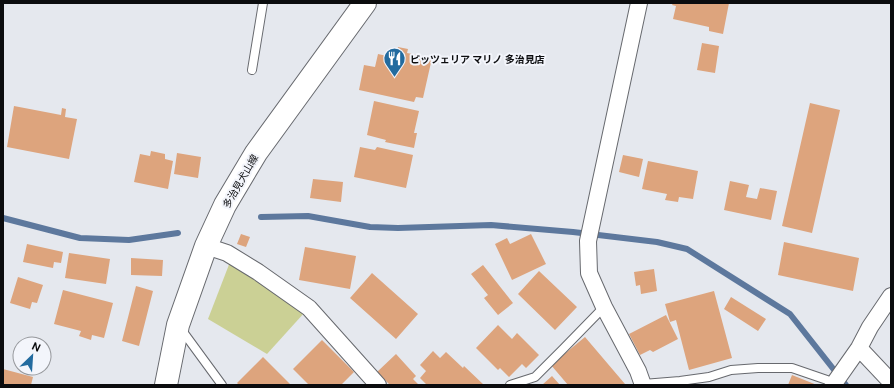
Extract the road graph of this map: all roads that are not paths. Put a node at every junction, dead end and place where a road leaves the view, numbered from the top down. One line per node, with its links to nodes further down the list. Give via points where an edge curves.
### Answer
1 (264, 3): 4 (lane)
2 (365, 3): 5 (main road, 多治見犬山線, via 256,153)
3 (639, 3): 7 (street, via 588,241 589,273)
4 (252, 70)
5 (206, 246): 8 (main road, 多治見犬山線); 15 (street, via 227,253 309,308)
6 (891, 296): 9 (street)
7 (604, 307): 12 (street); 16 (lane, via 535,376)
8 (178, 325): 13 (main road, 多治見犬山線); 14 (lane)
9 (859, 348): 10 (street); 11 (street)
10 (891, 382)
11 (831, 383): 12 (lane, via 792,368 758,368 732,370 680,381)
12 (643, 384)
13 (166, 385)
14 (222, 385)
15 (378, 385)
16 (510, 385)

